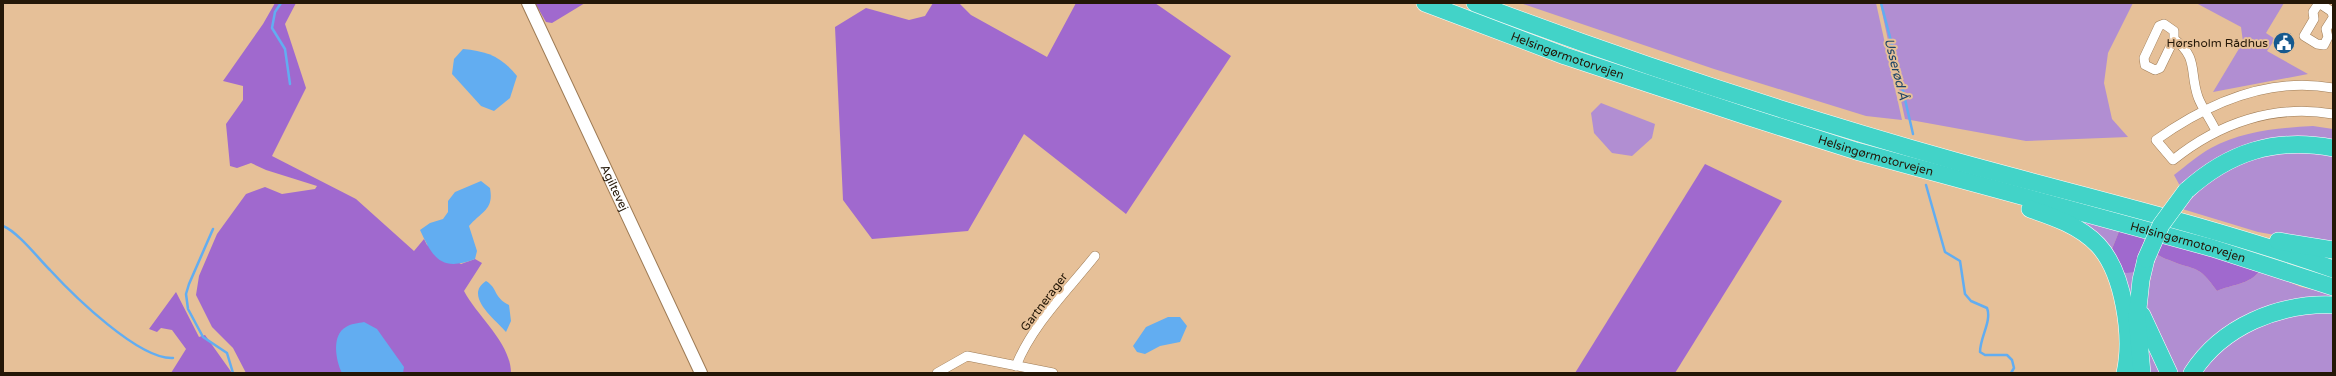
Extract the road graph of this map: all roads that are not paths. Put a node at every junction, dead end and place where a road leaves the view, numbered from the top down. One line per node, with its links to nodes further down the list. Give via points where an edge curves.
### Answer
1 (528, 3): 21 (street, Agiltevej)
2 (1425, 3): 12 (highway, Helsingørmotorvejen, via 1509,36 1672,93)
3 (1475, 3): 13 (highway, Helsingørmotorvejen, via 1765,105 1958,162)
4 (2319, 3): 5 (street, via 2332,11); 5 (street, via 2313,12 2314,19 2304,36 2324,45 2328,37 2326,29)
5 (2333, 17)
6 (2174, 39): 6 (street, via 2160,68 2155,70 2145,65 2144,58 2159,26 2164,24 2174,31); 8 (street, via 2190,55 2198,99)
7 (2333, 88): 8 (street, via 2298,85 2271,87 2240,94)
8 (2205, 108): 10 (street); 10 (street, via 2156,140 2173,160)
9 (2333, 114): 10 (street, via 2283,111)
10 (2216, 131)
11 (2333, 148): 18 (highway, bridge, via 2295,143 2272,146 2248,152 2206,173 2186,191 2161,225 2146,259)
12 (1856, 151): 17 (highway, Helsingørmotorvejen, via 2212,248); 24 (highway, via 1911,174 2051,216 2069,224 2096,243 2117,278 2122,298 2128,350)
13 (2224, 233): 14 (highway); 16 (highway, Helsingørmotorvejen)
14 (2333, 250)
15 (1095, 256): 20 (street, Gartnerager, via 1038,327)
16 (2333, 268)
17 (2333, 287)
18 (2139, 297): 25 (highway, via 2137,318); 26 (highway, via 2146,325)
19 (2333, 306): 27 (highway, via 2290,308 2249,322 2213,348)
20 (1016, 366): 22 (street, via 967,356); 23 (street)
21 (701, 373)
22 (937, 373)
23 (1053, 373)
24 (2125, 373)
25 (2142, 373)
26 (2169, 373)
27 (2192, 373)

